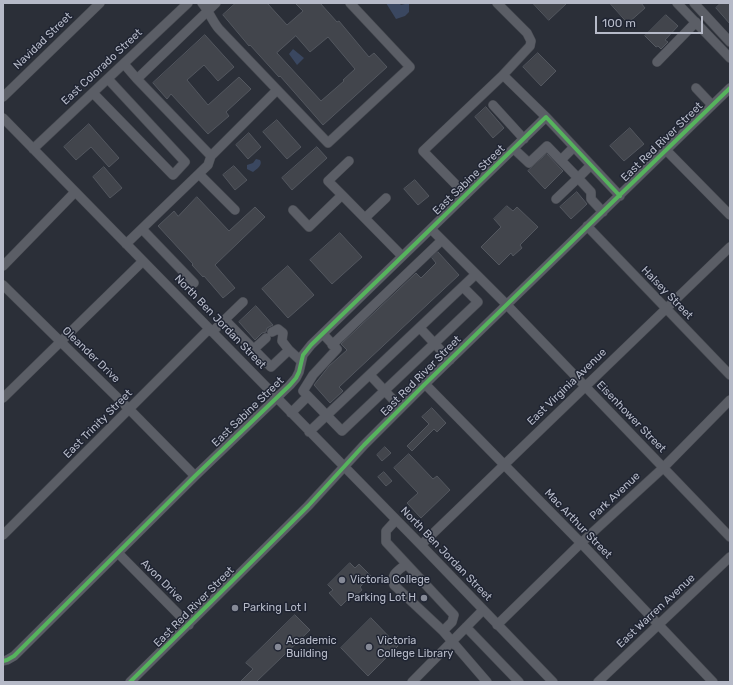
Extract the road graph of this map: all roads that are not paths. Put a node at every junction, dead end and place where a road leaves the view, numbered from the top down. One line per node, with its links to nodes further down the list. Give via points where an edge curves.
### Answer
1 (100, 3): 22 (street, Navidad Street)
2 (188, 3): 14 (street, East Colorado Street)
3 (202, 3): 9 (street)
4 (216, 3): 9 (street)
5 (350, 3): 20 (street, via 410,67 328,143)
6 (497, 3): 15 (street, via 531,41 530,46)
7 (694, 3): 11 (street)
8 (682, 5): 10 (street)
9 (209, 10): 17 (street); 20 (street, via 212,20 219,29)
10 (696, 22): 12 (street); 13 (street)
11 (730, 42)
12 (730, 58)
13 (657, 62)
14 (124, 64): 16 (street, East Colorado Street); 17 (street)
15 (503, 75): 26 (street); 40 (street, via 423,151)
16 (108, 79): 21 (street, East Colorado Street); 21 (street, via 185,162 173,175)
17 (137, 79): 32 (street)
18 (696, 88): 24 (street)
19 (730, 88): 24 (street, East Red River Street)
20 (277, 90): 32 (street)
21 (93, 93): 29 (street, East Colorado Street)
22 (3, 96)
23 (494, 105): 27 (street)
24 (712, 105): 31 (street, East Red River Street)
25 (3, 118): 29 (street, North Ben Jordan Street)
26 (546, 118): 27 (street, East Sabine Street); 28 (street)
27 (524, 139): 30 (street, East Sabine Street)
28 (574, 148): 33 (street); 35 (street)
29 (33, 149): 38 (street, North Ben Jordan Street)
30 (514, 149): 33 (street, via 529,163 547,146); 40 (street, East Sabine Street)
31 (666, 150): 41 (street, East Red River Street); 47 (street)
32 (211, 156): 36 (street, via 208,165)
33 (561, 160): 37 (street)
34 (349, 161): 39 (street, via 328,181)
35 (591, 165): 37 (street); 41 (street)
36 (199, 174): 44 (street); 50 (street)
37 (578, 178): 43 (street); 46 (street, via 591,192 590,199)
38 (75, 192): 53 (street, North Ben Jordan Street); 57 (street)
39 (342, 195): 45 (street, via 309,227); 48 (street)
40 (466, 196): 51 (street, East Sabine Street)
41 (620, 196): 46 (street, East Red River Street)
42 (386, 198): 48 (street)
43 (556, 199)
44 (235, 210)
45 (293, 210)
46 (603, 212): 49 (street, East Red River Street)
47 (730, 215)
48 (365, 218): 55 (street)
49 (587, 226): 63 (street, East Red River Street); 64 (street, Halsey Street)
50 (142, 229): 53 (street); 59 (street)
51 (431, 229): 52 (street, Eisenhower Street); 55 (street, East Sabine Street)
52 (442, 240): 58 (street, Eisenhower Street); 71 (street)
53 (126, 244): 56 (street, North Ben Jordan Street)
54 (730, 247): 64 (street, East Virginia Avenue)
55 (402, 256): 68 (street, East Sabine Street)
56 (143, 261): 67 (street, North Ben Jordan Street); 69 (street)
57 (3, 266)
58 (476, 274): 61 (street); 63 (street, Eisenhower Street)
59 (194, 283)
60 (3, 286): 69 (street, Oleander Drive)
61 (463, 287): 66 (street); 70 (street, via 478,302)
62 (243, 302): 65 (street, East Trinity Street)
63 (507, 305): 74 (street, East Red River Street); 79 (street, Eisenhower Street)
64 (665, 309): 77 (street, Halsey Street); 79 (street, East Virginia Avenue)
65 (225, 320): 67 (street, East Trinity Street); 72 (street)
66 (420, 328): 70 (street); 76 (street)
67 (211, 331): 83 (street, North Ben Jordan Street); 86 (street, East Trinity Street)
68 (323, 334): 71 (street); 75 (street, East Sabine Street, via 303,355)
69 (59, 342): 82 (street); 86 (street, Oleander Drive)
70 (434, 344): 74 (street); 80 (street)
71 (332, 345): 81 (street, via 337,349 313,375 303,391)
72 (254, 349): 73 (street, via 271,367); 73 (street, via 278,330 282,333 282,341)
73 (289, 350): 75 (street)
74 (450, 360): 78 (street, East Red River Street)
75 (301, 361): 83 (street, East Sabine Street, via 296,378)
76 (370, 375): 80 (street); 88 (street)
77 (730, 375)
78 (425, 384): 85 (street, East Red River Street); 90 (street, Mac Arthur Street)
79 (586, 387): 90 (street, East Virginia Avenue); 92 (street, Eisenhower Street)
80 (385, 391): 85 (street); 88 (street, via 342,431)
81 (308, 396): 87 (street); 88 (street)
82 (3, 398)
83 (276, 398): 87 (street, North Ben Jordan Street); 93 (street, East Sabine Street)
84 (730, 400): 92 (street, Park Avenue)
85 (402, 408): 91 (street, East Red River Street)
86 (130, 410): 93 (street, Oleander Drive); 95 (street, East Trinity Street)
87 (291, 413): 89 (street, North Ben Jordan Street)
88 (327, 415): 89 (street)
89 (309, 432): 91 (street, North Ben Jordan Street)
90 (504, 465): 97 (street, Mac Arthur Street); 98 (street, East Virginia Avenue)
91 (344, 467): 94 (street, North Ben Jordan Street); 103 (street, East Red River Street)
92 (663, 468): 96 (street, Eisenhower Street); 97 (street, Park Avenue)
93 (195, 476): 99 (street, East Sabine Street)
94 (396, 520): 98 (street, North Ben Jordan Street); 101 (street, via 386,531 386,542)
95 (3, 535)
96 (730, 537)
97 (581, 543): 104 (street, Park Avenue); 105 (street, Mac Arthur Street)
98 (421, 545): 102 (street, North Ben Jordan Street)
99 (118, 553): 103 (street, Avon Drive); 109 (street, East Sabine Street, via 14,656)
100 (730, 557): 105 (street, East Warren Avenue)
101 (406, 564): 107 (street, via 454,615 452,622); 107 (street, via 393,576 394,585)
102 (483, 610): 104 (street, North Ben Jordan Street); 106 (street)
103 (189, 625): 110 (street, East Red River Street)
104 (497, 625): 114 (street, North Ben Jordan Street)
105 (658, 625): 115 (street, East Warren Avenue); 116 (street, Mac Arthur Street)
106 (466, 627): 108 (street); 113 (street)
107 (443, 631): 108 (street)
108 (451, 642): 111 (street); 112 (street)
109 (3, 661)
110 (130, 682)
111 (412, 682)
112 (488, 682)
113 (519, 682)
114 (553, 682)
115 (598, 682)
116 (712, 682)

